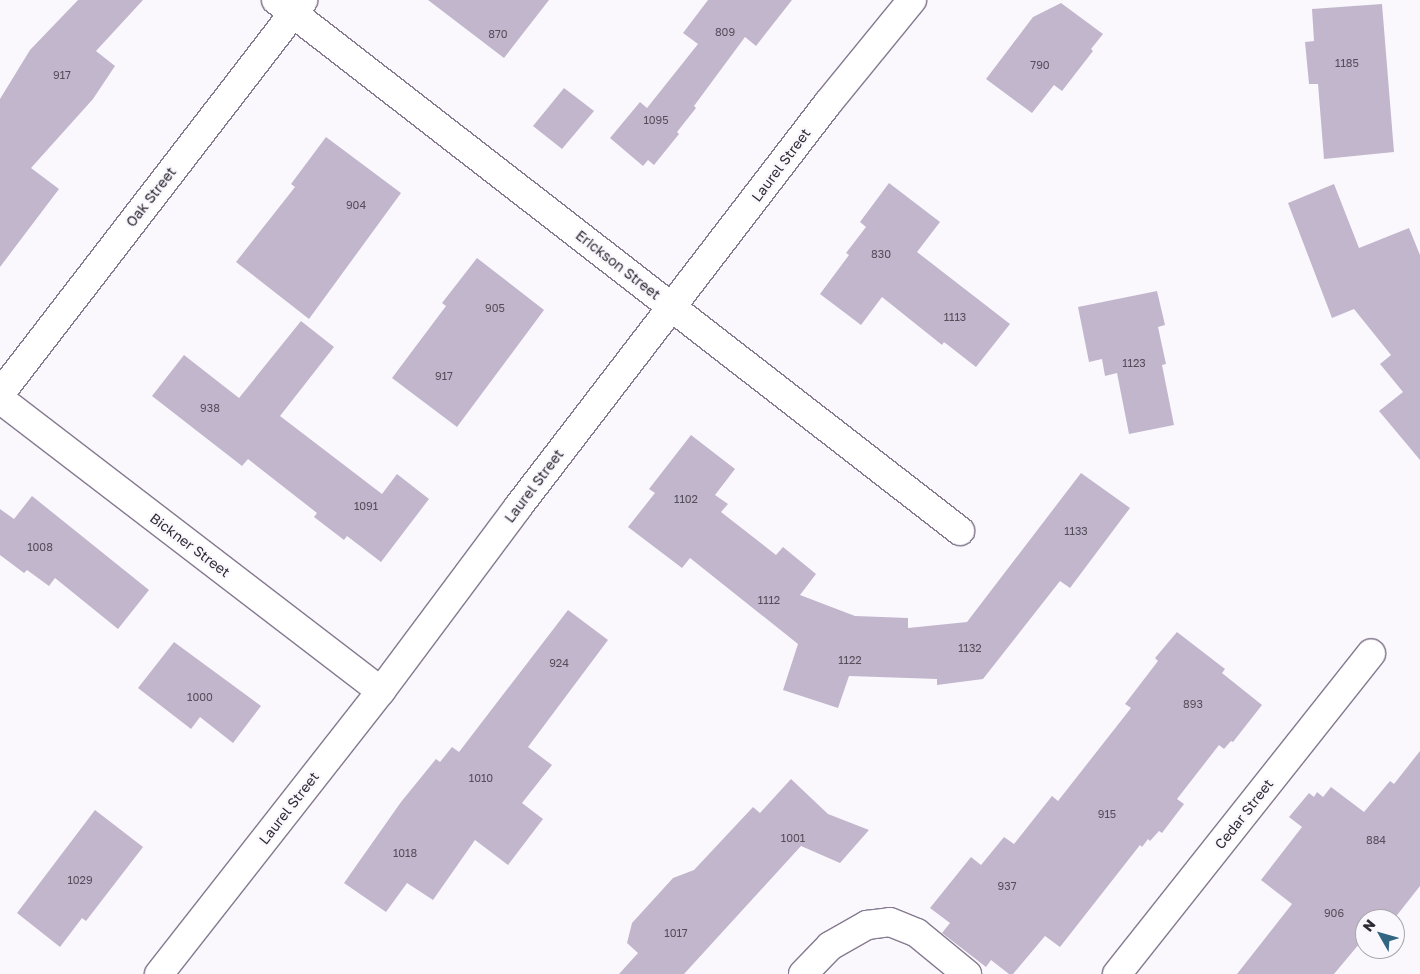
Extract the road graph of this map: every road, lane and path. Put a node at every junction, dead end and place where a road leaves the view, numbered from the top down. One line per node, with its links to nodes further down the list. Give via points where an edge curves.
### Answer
1 (912, 0): 3 (street, Laurel Street, via 828,103)
2 (290, 4): 3 (street, Erickson Street); 4 (street, Oak Street)
3 (672, 307): 6 (street, Erickson Street); 8 (street, Laurel Street)
4 (0, 394)
5 (0, 399): 8 (street, Bickner Street)
6 (960, 532)
7 (1371, 654): 12 (street, Cedar Street)
8 (380, 691): 9 (street, Laurel Street)
9 (159, 974)
10 (803, 974): 11 (street, via 830,946 867,925 890,922 917,933)
11 (967, 974)
12 (1117, 974)

